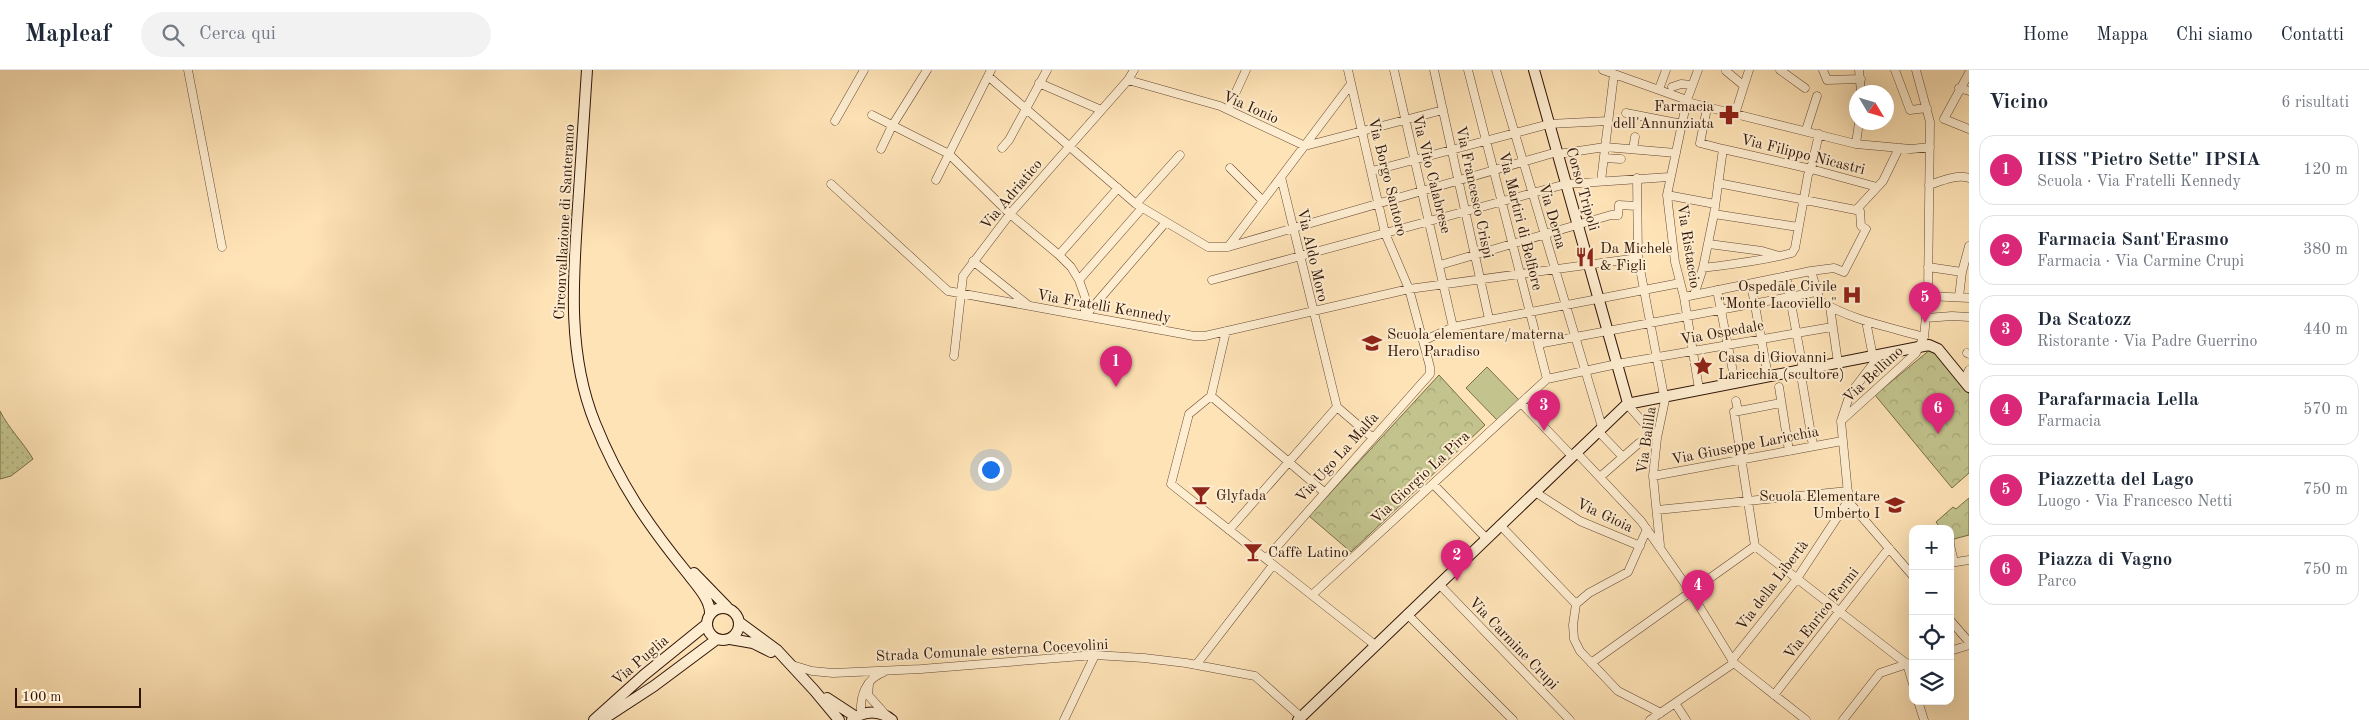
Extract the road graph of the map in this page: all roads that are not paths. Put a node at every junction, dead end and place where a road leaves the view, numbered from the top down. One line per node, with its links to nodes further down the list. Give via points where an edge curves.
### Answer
1 (188, 70): 126 (street)
2 (587, 70): 239 (main road, Circonvallazione di Santeramo, via 575,253 574,334 580,377 594,423 618,475 646,521)
3 (864, 70): 52 (street)
4 (927, 70): 57 (street)
5 (1047, 70): 29 (street)
6 (1134, 70): 28 (street, Via Adriatico)
7 (1246, 70): 41 (street)
8 (1348, 70): 30 (street, Via Borgo Santoro)
9 (1394, 70): 51 (street, Via Vito Calabrese)
10 (1434, 70): 46 (street, Via Francesco Crispi)
11 (1468, 70): 65 (street, Via Martiri di Belfiore)
12 (1496, 70): 62 (street, Via Derna)
13 (1534, 70): 55 (main road, Corso Tripoli)
14 (1603, 70): 26 (street)
15 (1666, 70): 37 (street)
16 (1749, 70): 32 (street)
17 (1781, 70): 35 (street)
18 (1824, 70): 27 (street, via 1827,80)
19 (1859, 70): 27 (street)
20 (1895, 70): 44 (street, via 1910,110)
21 (1916, 70): 44 (street)
22 (1697, 71): 31 (street, Via Ristaccio)
23 (1726, 71): 32 (street)
24 (989, 73): 42 (street); 79 (street)
25 (1969, 73): 36 (street)
26 (1614, 74): 37 (street); 53 (street)
27 (1861, 79): 33 (street)
28 (1128, 80): 45 (street, Via Adriatico); 68 (street, Via Ionio, via 1220,106)
29 (1039, 84): 42 (street); 45 (street)
30 (1352, 84): 61 (street, Via Borgo Santoro); 68 (street)
31 (1692, 85): 34 (street); 40 (street, Via Ristaccio)
32 (1743, 85): 48 (street)
33 (1861, 85)
34 (1672, 87)
35 (1805, 88)
36 (1959, 88): 38 (street); 50 (street)
37 (1659, 90): 40 (street)
38 (1969, 91)
39 (1817, 96): 59 (street)
40 (1686, 103): 43 (street); 56 (street, Via Ristaccio)
41 (1230, 104)
42 (1026, 108): 67 (street); 71 (street)
43 (1707, 108): 48 (street); 76 (street, Via Filippo Nicastri, via 1700,143)
44 (1927, 108): 54 (street)
45 (1101, 110): 67 (street, Via Adriatico)
46 (1443, 110): 51 (street); 72 (street, Via Francesco Crispi)
47 (1626, 113): 56 (street)
48 (1735, 114): 59 (street)
49 (872, 115): 57 (street)
50 (1944, 119): 54 (street); 58 (street)
51 (1405, 120): 61 (street); 82 (street, Via Vito Calabrese)
52 (835, 121)
53 (1608, 121): 55 (street); 69 (street)
54 (1930, 122): 70 (street)
55 (1549, 124): 62 (street); 77 (main road, Corso Tripoli)
56 (1682, 124): 78 (street, Via Ristaccio)
57 (892, 126): 74 (street); 79 (street)
58 (1969, 129)
59 (1806, 130): 63 (street)
60 (1858, 130): 66 (street)
61 (1363, 132): 68 (street); 88 (street, Via Borgo Santoro)
62 (1514, 132): 65 (street); 84 (street, Via Derna)
63 (1819, 134): 66 (street); 86 (street)
64 (1635, 137): 75 (street)
65 (1486, 140): 72 (street); 87 (street, Via Martiri di Belfiore)
66 (1856, 144): 73 (street)
67 (1070, 145): 101 (street); 114 (street, Via Adriatico)
68 (1304, 146): 89 (street)
69 (1605, 147): 75 (street); 77 (street); 81 (street)
70 (1930, 147): 73 (street); 99 (street)
71 (1002, 148)
72 (1451, 148): 82 (street); 94 (street, Via Francesco Crispi)
73 (1899, 148): 100 (street)
74 (881, 149)
75 (1633, 149): 78 (street, via 1646,145)
76 (1723, 149): 86 (street, Via Filippo Nicastri); 98 (street)
77 (1557, 153): 84 (street); 97 (main road, Corso Tripoli)
78 (1676, 153): 91 (street, Via Ristaccio)
79 (949, 154): 93 (street); 114 (street)
80 (1180, 156): 110 (street)
81 (1604, 158): 83 (street); 95 (street)
82 (1414, 159): 88 (street); 102 (street, Via Vito Calabrese)
83 (1621, 159)
84 (1523, 162): 87 (street); 103 (street, Via Derna)
85 (1230, 168): 106 (street)
86 (1812, 169): 100 (street, Via Filippo Nicastri); 105 (street, via 1808,174)
87 (1494, 170): 94 (street); 107 (street, Via Martiri di Belfiore)
88 (1372, 171): 109 (street, Via Borgo Santoro)
89 (1281, 177): 106 (street); 120 (street, Via Aldo Moro)
90 (1637, 178): 91 (street); 95 (street); 111 (street)
91 (1669, 178): 104 (street, Via Ristaccio)
92 (1969, 178): 99 (street, via 1964,176)
93 (936, 180)
94 (1458, 180): 102 (street); 113 (street, Via Francesco Crispi)
95 (1601, 181): 97 (street)
96 (831, 184): 153 (street, Via Fratelli Kennedy, via 948,291)
97 (1566, 184): 103 (street); 118 (main road, Corso Tripoli)
98 (1718, 184): 105 (street); 108 (street)
99 (1929, 185): 136 (street)
100 (1877, 187): 112 (street)
101 (1118, 188): 110 (street); 128 (street)
102 (1422, 192): 109 (street); 116 (street, Via Vito Calabrese)
103 (1532, 194): 107 (street); 122 (street, Via Derna)
104 (1667, 196): 108 (street); 146 (street, Via Ristaccio)
105 (1804, 199): 112 (street); 119 (street)
106 (1263, 201): 127 (street)
107 (1502, 202): 113 (street); 123 (street, Via Martiri di Belfiore)
108 (1715, 204): 115 (street)
109 (1379, 205): 120 (street); 121 (street, Via Borgo Santoro)
110 (1139, 206): 117 (street); 144 (street)
111 (1638, 206): 118 (street, via 1619,205 1618,215); 132 (street)
112 (1858, 211): 139 (street, via 1861,226 1866,229 1844,272 1834,268)
113 (1465, 212): 116 (street); 129 (street, Via Francesco Crispi)
114 (1010, 214): 128 (street); 133 (street, Via Adriatico)
115 (1714, 214): 119 (street); 124 (street)
116 (1430, 221): 121 (street); 135 (street, Via Vito Calabrese)
117 (1166, 222): 127 (street, via 1208,247); 168 (street)
118 (1578, 225): 122 (street); 134 (main road, Corso Tripoli)
119 (1798, 227): 130 (street, via 1792,253)
120 (1293, 229): 127 (street); 131 (street, Via Aldo Moro)
121 (1385, 233): 131 (street); 149 (street, Via Borgo Santoro)
122 (1544, 235): 123 (street); 137 (street, Via Derna)
123 (1512, 244): 129 (street); 141 (street, Via Martiri di Belfiore)
124 (1709, 244): 130 (street); 138 (street)
125 (1969, 246): 140 (street)
126 (222, 247)
127 (1228, 247)
128 (1059, 255): 144 (street, via 1072,267)
129 (1474, 255): 135 (street); 143 (street, Via Francesco Crispi)
130 (1776, 255): 138 (street, via 1759,261)
131 (1299, 257): 145 (street); 166 (street, Via Aldo Moro)
132 (1638, 258): 134 (street, Via Fratelli Kennedy); 150 (street)
133 (972, 261): 153 (street, Via Adriatico, via 963,276); 163 (street)
134 (1588, 264): 137 (street, Via Fratelli Kennedy); 159 (main road, Corso Tripoli)
135 (1440, 265): 147 (street, Via Vito Calabrese)
136 (1928, 267): 140 (street); 155 (street)
137 (1554, 268): 141 (street, Via Fratelli Kennedy); 162 (street, Via Derna)
138 (1703, 268): 154 (street)
139 (1811, 271): 142 (street); 152 (street)
140 (1962, 272): 158 (street)
141 (1520, 273): 143 (street, Via Fratelli Kennedy); 167 (street, Via Martiri di Belfiore)
142 (1786, 276): 148 (street); 157 (street)
143 (1480, 279): 147 (street, Via Fratelli Kennedy); 172 (street, Via Francesco Crispi)
144 (1079, 280): 168 (street, via 1085,297)
145 (1212, 280)
146 (1680, 282): 150 (street); 156 (street, Via Ristaccio)
147 (1444, 284): 149 (street, Via Fratelli Kennedy); 175 (street, Via Vito Calabrese)
148 (1751, 284): 151 (street); 161 (street)
149 (1409, 288): 166 (street, Via Fratelli Kennedy); 182 (street, Via Borgo Santoro)
150 (1644, 290): 159 (street); 174 (street)
151 (1717, 290): 154 (street); 165 (street)
152 (1816, 292): 157 (street); 164 (street, via 1820,301)
153 (960, 293): 163 (street, Via Fratelli Kennedy); 187 (street, Via Adriatico)
154 (1694, 295): 156 (street)
155 (1928, 296): 158 (street); 171 (street)
156 (1684, 297): 169 (street, Via Ristaccio)
157 (1790, 297): 161 (street); 179 (street)
158 (1959, 297): 160 (street)
159 (1598, 298): 162 (street); 178 (main road, Corso Tripoli)
160 (1969, 298)
161 (1755, 304): 165 (street); 181 (street)
162 (1565, 305): 167 (street); 180 (street, Via Derna)
163 (1030, 306): 168 (street, Via Fratelli Kennedy)
164 (1830, 307): 173 (street); 176 (street)
165 (1720, 310): 169 (street); 185 (street)
166 (1312, 311): 177 (street, Via Fratelli Kennedy); 208 (street, Via Aldo Moro)
167 (1530, 312): 172 (street); 184 (street, Via Martiri di Belfiore)
168 (1085, 316): 177 (street, Via Fratelli Kennedy, via 1194,336)
169 (1687, 317): 174 (street); 186 (street, Via Ristaccio)
170 (1969, 317): 171 (street)
171 (1926, 318): 183 (street)
172 (1489, 319): 175 (street)
173 (1866, 321): 183 (street); 188 (street)
174 (1650, 324): 178 (street); 189 (street)
175 (1453, 327): 182 (street)
176 (1832, 327): 179 (street, Via Ospedale); 190 (street)
177 (1226, 331): 202 (street)
178 (1608, 332): 180 (street); 191 (main road, Corso Tripoli)
179 (1797, 333): 181 (street, Via Ospedale); 192 (street)
180 (1575, 338): 184 (street); 194 (street, Via Derna)
181 (1761, 339): 185 (street, Via Ospedale); 196 (street)
182 (1423, 341): 195 (street, Via Borgo Santoro)
183 (1923, 341): 188 (main road); 199 (main road, via 1935,346); 210 (street, Via Belluno, via 1908,360)
184 (1538, 344): 197 (street, Via Martiri di Belfiore)
185 (1727, 345): 186 (street, Via Ospedale); 198 (street)
186 (1694, 352): 189 (street, Via Ospedale); 201 (street, Via Ristaccio)
187 (954, 356)
188 (1876, 356): 190 (main road); 210 (street, via 1850,394)
189 (1657, 357): 191 (street, Via Ospedale); 203 (street)
190 (1838, 363): 192 (main road)
191 (1616, 364): 194 (street, Via Ospedale); 207 (main road, Corso Tripoli)
192 (1802, 369): 196 (main road); 216 (street)
193 (1969, 370): 199 (street)
194 (1584, 371): 197 (street, Via Ospedale); 211 (street, Via Derna)
195 (1430, 374): 212 (street, Via Ugo La Malfa)
196 (1768, 376): 198 (main road)
197 (1547, 379): 205 (street, Via Giorgio La Pira)
198 (1735, 382): 201 (main road)
199 (1966, 384)
200 (1779, 387): 206 (street)
201 (1699, 389): 203 (main road)
202 (1211, 396): 221 (street); 233 (street, via 1189,414 1170,484)
203 (1665, 396): 207 (main road); 213 (street, Via Balilla)
204 (1736, 400): 209 (street)
205 (1521, 403): 218 (street); 224 (street, Via Giorgio La Pira)
206 (1781, 403): 209 (street); 217 (street)
207 (1627, 404): 211 (main road); 213 (street)
208 (1337, 407): 212 (street); 221 (street)
209 (1736, 412): 220 (street)
210 (1841, 422): 214 (street)
211 (1600, 429): 218 (main road); 219 (street)
212 (1373, 438): 226 (street, Via Ugo La Malfa)
213 (1657, 438): 222 (street, Via Balilla)
214 (1842, 441): 216 (street, Via Giuseppe Laricchia); 225 (street)
215 (1639, 443): 219 (street)
216 (1813, 446): 217 (street, Via Giuseppe Laricchia)
217 (1789, 451): 220 (street, Via Giuseppe Laricchia)
218 (1574, 454): 223 (street); 227 (main road)
219 (1623, 457): 223 (street)
220 (1742, 460): 222 (street, Via Giuseppe Laricchia); 228 (street)
221 (1288, 461): 226 (street); 233 (street)
222 (1653, 476): 230 (street, Via Balilla)
223 (1600, 477): 232 (street)
224 (1433, 484): 234 (street); 248 (street, Via Giorgio La Pira)
225 (1848, 491): 228 (street); 229 (street)
226 (1324, 492): 240 (street, Via Ugo La Malfa)
227 (1535, 492): 231 (main road); 235 (street, Via Gioia, via 1580,522)
228 (1748, 501): 230 (street); 236 (street)
229 (1848, 501): 238 (street); 245 (street, Via della Libertà)
230 (1657, 510): 237 (street, Via Balilla)
231 (1500, 525): 234 (main road); 249 (street)
232 (1647, 529): 235 (street); 237 (street)
233 (1229, 530): 240 (street)
234 (1486, 538): 246 (main road)
235 (1640, 546): 249 (street, via 1628,572 1589,593)
236 (1755, 546): 245 (street); 247 (street)
237 (1660, 547): 247 (street)
238 (1889, 548): 244 (street); 251 (street, Via Enrico Fermi)
239 (676, 558): 250 (main road, via 692,570); 252 (main road, via 703,594)
240 (1266, 559): 243 (street)
241 (1969, 560): 242 (street)
242 (1954, 563)
243 (1273, 565): 248 (street); 268 (street)
244 (1910, 570)
245 (1796, 580): 251 (street); 263 (street, Via della Libertà)
246 (1439, 584): 253 (main road); 284 (street, Via Carmine Crupi)
247 (1690, 591): 263 (street); 265 (street)
248 (1312, 595): 260 (street)
249 (1576, 604): 265 (street, via 1574,639)
250 (727, 608): 252 (main road, via 718,608); 254 (main road, via 736,613)
251 (1838, 612): 264 (street); 272 (street, Via Enrico Fermi)
252 (710, 613): 255 (main road)
253 (1407, 614): 260 (main road); 283 (street)
254 (740, 622): 258 (main road); 267 (main road)
255 (706, 624): 257 (main road, via 708,632); 279 (main road, Via Puglia)
256 (1954, 625): 259 (street)
257 (717, 639): 258 (main road); 280 (main road, Via Puglia)
258 (730, 639): 267 (main road, via 762,646)
259 (1969, 643): 261 (street)
260 (1375, 645): 278 (main road)
261 (1954, 649)
262 (1095, 655): 268 (street, Strada Comunale esterna Cocevolini); 269 (street, Strada Comunale esterna Cocevolini); 282 (street)
263 (1733, 662): 272 (street); 273 (street, Via della Libertà)
264 (1909, 662)
265 (1591, 663): 275 (street, via 1618,691)
266 (1909, 663): 288 (street, via 1880,673)
267 (789, 664): 269 (street, Strada Comunale esterna Cocevolini, via 833,673); 271 (main road)
268 (1196, 665): 278 (street, Strada Comunale esterna Cocevolini, via 1255,676)
269 (890, 670): 270 (street, via 879,674)
270 (869, 684): 276 (street, via 860,698); 277 (street, via 868,695)
271 (814, 690): 276 (main road); 281 (main road)
272 (1774, 694): 287 (street)
273 (1675, 703): 275 (street, Via della Libertà); 286 (street)
274 (1919, 705): 289 (street)
275 (1661, 713): 285 (street, Via della Libertà)
276 (856, 717): 277 (main road, via 873,712)
277 (889, 718)
278 (1300, 718)
279 (594, 720)
280 (602, 720)
281 (839, 720)
282 (1064, 720)
283 (1513, 720)
284 (1570, 720)
285 (1650, 720)
286 (1686, 720)
287 (1806, 720)
288 (1843, 720)
289 (1924, 720)

